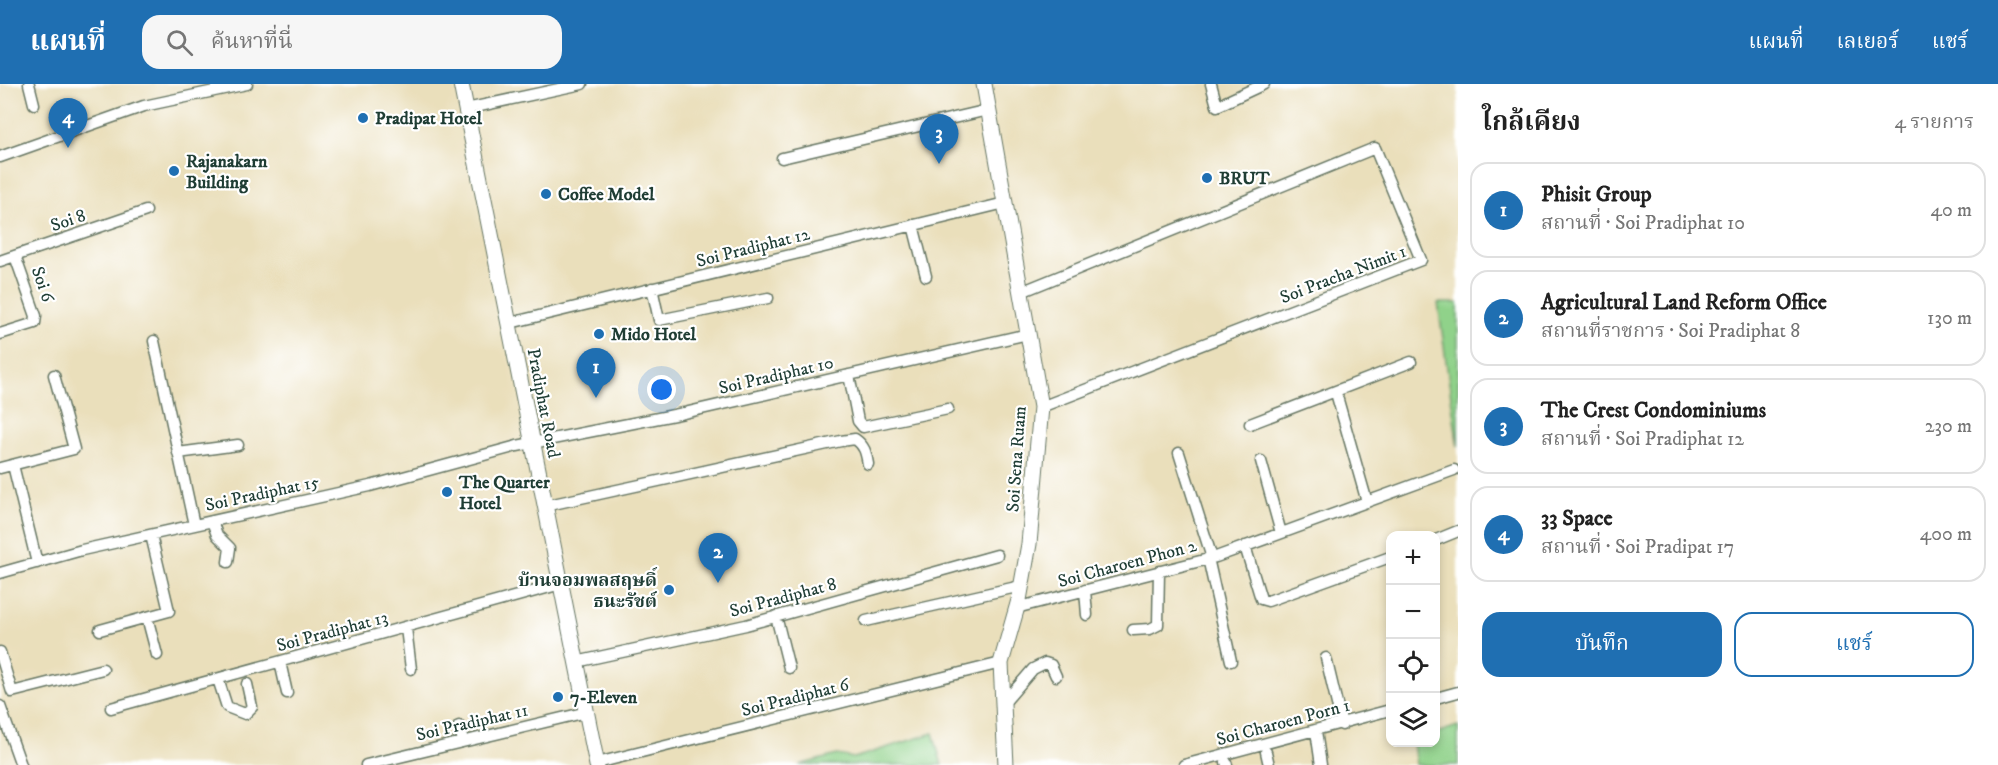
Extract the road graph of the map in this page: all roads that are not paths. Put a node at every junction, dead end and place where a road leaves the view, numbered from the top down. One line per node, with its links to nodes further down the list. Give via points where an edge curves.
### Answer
1 (29, 84): 8 (street)
2 (247, 84): 11 (street, via 144,106)
3 (461, 84): 9 (street, Pradiphat Road)
4 (582, 84): 9 (street)
5 (984, 84): 10 (street, Soi Sena Ruam)
6 (1211, 84): 7 (street, via 1217,106)
7 (1264, 84)
8 (34, 104)
9 (466, 109): 22 (street, Pradiphat Road)
10 (988, 110): 12 (street); 13 (street, Soi Sena Ruam)
11 (0, 157)
12 (782, 158)
13 (1005, 203): 15 (street, Soi Pradiphat 12); 20 (street, Soi Sena Ruam)
14 (146, 211): 16 (street, Soi 8)
15 (913, 225): 18 (street); 19 (street, Soi Pradiphat 12)
16 (15, 256): 17 (street, Soi 8); 23 (street, Soi 6, via 35,322)
17 (0, 261)
18 (926, 276)
19 (652, 288): 21 (street, via 659,320); 22 (street, Soi Pradiphat 12)
20 (1021, 292): 24 (street, Soi Sena Ruam); 30 (street, Soi Pracha Nimit 1, via 1375,148 1420,260)
21 (768, 298)
22 (510, 323): 33 (street, Pradiphat Road)
23 (0, 334)
24 (1028, 334): 28 (street, Soi Pradiphat 10); 30 (street, Soi Sena Ruam)
25 (154, 341): 35 (street)
26 (1411, 362): 29 (street)
27 (54, 375): 39 (street, via 74,449)
28 (849, 375): 31 (street, via 858,421 863,427); 33 (street, Soi Pradiphat 10)
29 (1336, 393): 32 (street); 42 (street)
30 (1041, 407): 59 (street, Soi Sena Ruam, via 1029,544)
31 (948, 409)
32 (1250, 423)
33 (531, 443): 43 (street, Pradiphat Road); 44 (street, Soi Pradiphat 15, via 370,486)
34 (238, 445): 35 (street)
35 (178, 453): 45 (street)
36 (1179, 453): 52 (street)
37 (1261, 460): 47 (street)
38 (868, 464): 43 (street, via 865,448 855,439)
39 (13, 465): 40 (street); 55 (street)
40 (0, 468)
41 (1454, 470): 42 (street, Soi Charoen Phon 2)
42 (1367, 502): 47 (street, Soi Charoen Phon 2)
43 (544, 506): 58 (street, Pradiphat Road)
44 (212, 520): 45 (street, Soi Pradiphat 15); 54 (street, via 218,535 230,548)
45 (194, 525): 48 (street, Soi Pradiphat 15)
46 (1458, 531): 49 (street)
47 (1281, 533): 50 (street, Soi Charoen Phon 2)
48 (150, 535): 55 (street, Soi Pradiphat 15); 64 (street, via 169,611)
49 (1440, 538)
50 (1245, 546): 52 (street, Soi Charoen Phon 2); 53 (street, via 1261,599 1268,601)
51 (997, 555): 63 (street, Soi Pradiphat 8)
52 (1210, 558): 56 (street, Soi Charoen Phon 2); 72 (street)
53 (1386, 558)
54 (228, 562)
55 (37, 563): 57 (street, Soi Pradiphat 15)
56 (1159, 571): 60 (street, Soi Charoen Phon 2); 68 (street, via 1158,625)
57 (0, 573)
58 (561, 584): 66 (street, Soi Pradiphat 13); 74 (street, Pradiphat Road)
59 (1021, 586): 61 (street, Soi Sena Ruam); 65 (street)
60 (1085, 590): 61 (street, Soi Charoen Phon 2); 62 (street)
61 (1016, 608): 75 (street, Soi Sena Ruam)
62 (1087, 615)
63 (776, 616): 74 (street, Soi Pradiphat 8); 76 (street)
64 (147, 617): 67 (street); 70 (street)
65 (866, 621)
66 (406, 628): 73 (street, Soi Pradiphat 13); 78 (street)
67 (100, 630)
68 (1133, 630)
69 (0, 652): 77 (street, via 12,692)
70 (157, 656)
71 (1326, 658): 90 (street)
72 (1231, 661)
73 (280, 662): 80 (street, Soi Pradiphat 13); 83 (street)
74 (576, 662): 89 (street, Pradiphat Road)
75 (1000, 663): 85 (street, Soi Sena Ruam); 97 (street, Soi Pradiphat 6)
76 (789, 668)
77 (103, 669)
78 (411, 669)
79 (1056, 676): 85 (street, via 1051,665 1037,666)
80 (218, 679): 81 (street, via 227,707 245,714 252,706); 87 (street, Soi Pradiphat 13)
81 (247, 684)
82 (1458, 692): 84 (street)
83 (287, 693)
84 (1440, 697)
85 (1003, 704): 100 (street, Soi Sena Ruam)
86 (0, 706): 93 (street)
87 (111, 708)
88 (1386, 711): 90 (street, Soi Charoen Porn 1)
89 (587, 712): 95 (street, Soi Pradiphat 11); 97 (street, Pradiphat Road)
90 (1342, 725): 92 (street, Soi Charoen Porn 1)
91 (459, 726): 95 (street)
92 (1316, 732): 101 (street, Soi Charoen Porn 1); 103 (street)
93 (12, 738): 94 (street); 98 (street)
94 (0, 741)
95 (463, 741): 99 (street, Soi Pradiphat 11)
96 (1266, 753): 102 (street)
97 (597, 764)
98 (21, 765)
99 (366, 765)
100 (1006, 765)
101 (1184, 765)
102 (1269, 765)
103 (1321, 765)

